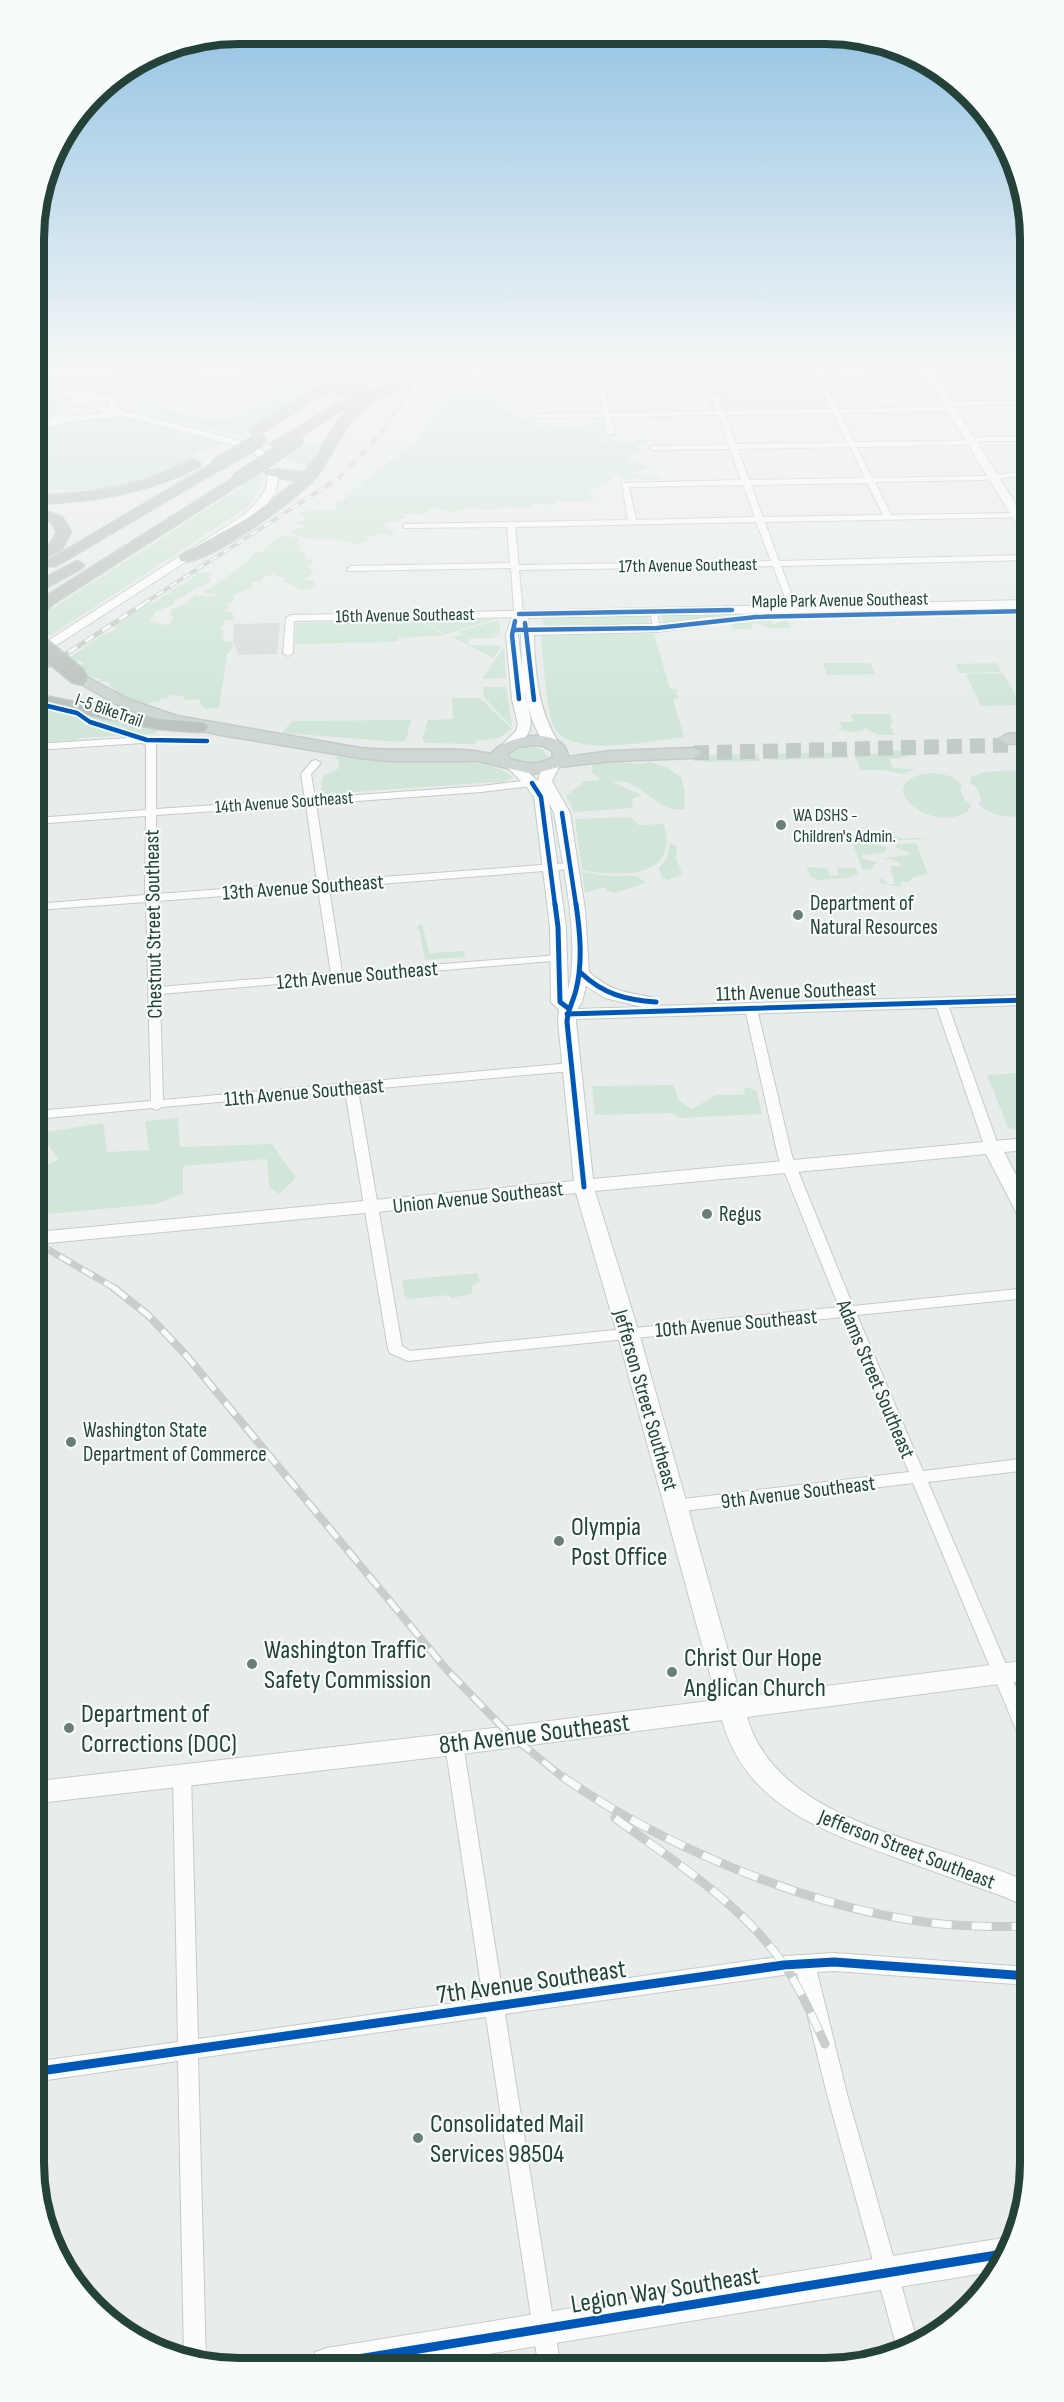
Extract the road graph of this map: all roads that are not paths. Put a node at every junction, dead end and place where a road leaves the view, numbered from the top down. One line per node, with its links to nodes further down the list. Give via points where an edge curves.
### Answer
1 (156, 480): 12 (highway, via 91,492); 13 (highway, via 91,496)
2 (200, 480): 27 (highway)
3 (204, 480): 29 (highway)
4 (207, 480): 31 (highway)
5 (273, 480): 23 (street, via 261,506)
6 (305, 480): 23 (highway, via 226,538)
7 (746, 480): 11 (street)
8 (865, 480): 11 (street)
9 (869, 480): 17 (street)
10 (994, 480): 14 (street)
11 (747, 483): 18 (street); 19 (street, via 625,485)
12 (44, 490)
13 (44, 499)
14 (1020, 514)
15 (44, 515): 22 (highway, via 61,523 64,532 57,546)
16 (1020, 515): 17 (street)
17 (888, 517): 18 (street)
18 (760, 520): 19 (street); 25 (street)
19 (632, 522): 20 (street)
20 (511, 525): 21 (street); 26 (street)
21 (408, 526)
22 (44, 554)
23 (186, 558): 39 (street)
24 (1020, 558): 25 (street, 17th Avenue Southeast)
25 (776, 563): 26 (street, 17th Avenue Southeast, via 525,569); 34 (street)
26 (514, 566): 28 (street, 17th Avenue Southeast); 35 (street)
27 (44, 567)
28 (351, 569)
29 (44, 583)
30 (1020, 604): 34 (street, Maple Park Avenue Southeast)
31 (44, 606)
32 (1020, 611): 34 (street, Maple Park Avenue Southeast)
33 (653, 612): 34 (street, Maple Park Avenue Southeast); 35 (street, Maple Park Avenue Southeast); 36 (street)
34 (797, 612): 36 (street, Maple Park Avenue Southeast)
35 (519, 614): 37 (street); 40 (street, 16th Avenue Southeast, via 290,618)
36 (657, 628): 37 (street, Maple Park Avenue Southeast)
37 (520, 631): 45 (street, via 519,699 525,725); 47 (street, via 536,718 544,737)
38 (44, 648): 41 (highway, bridge)
39 (44, 649)
40 (288, 652)
41 (83, 680): 43 (main road, via 127,706)
42 (44, 701): 43 (highway, via 158,724)
43 (199, 727): 44 (main road)
44 (275, 739): 45 (main road, via 413,749); 51 (main road, via 370,754 479,756)
45 (509, 744): 47 (main road, via 534,741); 51 (main road, via 500,752)
46 (44, 746): 54 (street, Chestnut Street Southeast, via 143,740 151,743)
47 (554, 746): 48 (main road); 50 (main road, via 561,756)
48 (598, 754): 48 (main road, via 693,750); 50 (main road)
49 (316, 763): 53 (street, via 306,774)
50 (554, 763): 51 (main road, via 539,768); 56 (street, Jefferson Street Southeast, via 545,781 562,813)
51 (509, 764): 52 (street, Jefferson Street Southeast)
52 (532, 783): 53 (street, 14th Avenue Southeast); 57 (street, Jefferson Street Southeast, via 541,797)
53 (311, 800): 54 (street, 14th Avenue Southeast); 58 (street)
54 (150, 812): 55 (street, 14th Avenue Southeast); 59 (street, Chestnut Street Southeast)
55 (44, 820)
56 (569, 866): 57 (street, 13th Avenue Southeast); 62 (street, Jefferson Street Southeast)
57 (550, 868): 58 (street, 13th Avenue Southeast); 61 (street, Jefferson Street Southeast)
58 (324, 885): 59 (street, 13th Avenue Southeast); 63 (street)
59 (151, 898): 60 (street, 13th Avenue Southeast); 64 (street, Chestnut Street Southeast)
60 (44, 906)
61 (559, 958): 63 (street, 12th Avenue Southeast); 70 (street, Jefferson Street Southeast, via 560,1002)
62 (581, 973): 68 (street, via 595,987 615,997); 70 (street, Jefferson Street Southeast)
63 (337, 976): 64 (street, 12th Avenue Southeast)
64 (154, 991): 73 (street, Chestnut Street Southeast)
65 (1020, 992): 68 (street, 11th Avenue Southeast)
66 (1020, 1000): 67 (street, 11th Avenue Southeast)
67 (941, 1002): 69 (street, 11th Avenue Southeast); 76 (street)
68 (666, 1003): 70 (street, 11th Avenue Southeast)
69 (751, 1009): 70 (street, 11th Avenue Southeast); 77 (street, Adams Street Southeast)
70 (567, 1011): 71 (street, Jefferson Street Southeast)
71 (572, 1066): 72 (street, 11th Avenue Southeast); 78 (street, Jefferson Street Southeast)
72 (351, 1087): 73 (street, 11th Avenue Southeast); 80 (street)
73 (157, 1106): 74 (street, 11th Avenue Southeast)
74 (44, 1114)
75 (1020, 1145): 76 (street, Union Avenue Southeast)
76 (992, 1148): 77 (street, Union Avenue Southeast); 79 (street)
77 (789, 1167): 78 (street, Union Avenue Southeast); 83 (street, Adams Street Southeast)
78 (584, 1187): 80 (street, Union Avenue Southeast); 84 (street, Jefferson Street Southeast)
79 (1020, 1201)
80 (373, 1208): 81 (street, Union Avenue Southeast); 84 (street, 10th Avenue Southeast, via 395,1349 408,1356)
81 (44, 1237)
82 (1020, 1294): 83 (street, 10th Avenue Southeast)
83 (847, 1312): 84 (street, 10th Avenue Southeast); 86 (street, Adams Street Southeast)
84 (628, 1333): 87 (street, Jefferson Street Southeast)
85 (1020, 1465): 86 (street, 9th Avenue Southeast)
86 (918, 1477): 87 (street, 9th Avenue Southeast); 89 (street, Adams Street Southeast)
87 (675, 1506): 90 (street, Jefferson Street Southeast)
88 (1020, 1671): 89 (street, 8th Avenue Southeast)
89 (1002, 1674): 90 (street, 8th Avenue Southeast); 91 (street, Adams Street Southeast)
90 (732, 1710): 92 (street, 8th Avenue Southeast); 95 (street, Jefferson Street Southeast, via 755,1763 775,1785 813,1814)
91 (1020, 1717)
92 (454, 1744): 93 (street, 8th Avenue Southeast); 98 (street)
93 (182, 1774): 94 (street, 8th Avenue Southeast); 99 (street)
94 (44, 1791)
95 (1020, 1891)
96 (805, 1964): 97 (street, 7th Avenue Southeast, via 854,1963); 98 (street, 7th Avenue Southeast); 102 (street)
97 (1020, 1975)
98 (495, 2006): 99 (street, 7th Avenue Southeast); 103 (street)
99 (187, 2050): 100 (street, 7th Avenue Southeast); 105 (street)
100 (44, 2070)
101 (997, 2255): 102 (street, Legion Way Southeast)
102 (888, 2272): 103 (street, Legion Way Southeast); 104 (street)
103 (543, 2329): 106 (street, Legion Way Southeast); 107 (street)
104 (906, 2341)
105 (195, 2353)
106 (364, 2358)
107 (548, 2358)

